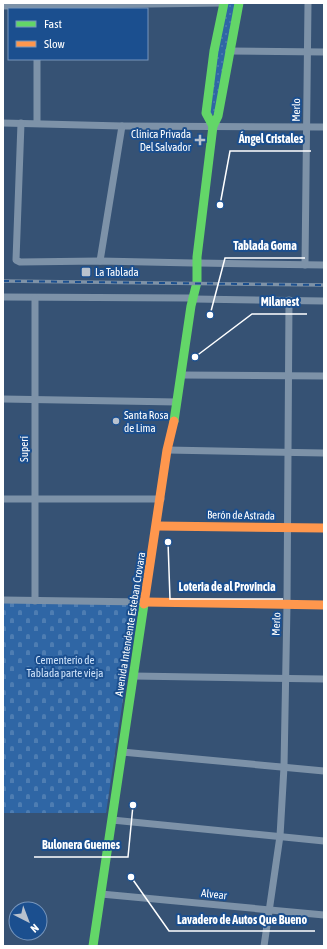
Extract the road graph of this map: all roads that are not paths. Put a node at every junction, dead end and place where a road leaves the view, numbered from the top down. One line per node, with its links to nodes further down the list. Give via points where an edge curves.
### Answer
1 (223, 3): 4 (street); 15 (main road, via 206,113)
2 (239, 3): 7 (main road)
3 (308, 3): 8 (street, Merlo)
4 (105, 4): 6 (street)
5 (3, 6): 6 (street)
6 (37, 6)
7 (230, 51): 8 (street); 15 (main road, via 218,116)
8 (308, 52): 9 (street); 16 (street, Merlo)
9 (324, 52)
10 (37, 60): 13 (street)
11 (3, 123): 12 (street)
12 (21, 123): 13 (street); 18 (street, via 16,260)
13 (37, 123): 14 (street)
14 (122, 126): 15 (street); 18 (street)
15 (213, 126): 16 (street); 19 (main road)
16 (307, 126): 17 (street); 20 (street, Merlo)
17 (324, 127)
18 (100, 260): 19 (street)
19 (196, 261): 20 (street); 25 (main road, Avenida Intendente Esteban Crovara)
20 (305, 265): 21 (street)
21 (324, 265)
22 (3, 297): 23 (street)
23 (36, 298): 25 (street); 31 (street, Superí)
24 (288, 300): 25 (street); 26 (street); 28 (street, Merlo)
25 (191, 301): 27 (main road, Avenida Intendente Esteban Crovara)
26 (324, 301)
27 (181, 375): 28 (street); 32 (main road, Avenida Intendente Esteban Crovara)
28 (288, 376): 29 (street); 34 (street, Merlo)
29 (324, 376)
30 (3, 398): 31 (street)
31 (35, 399): 32 (street); 37 (street, Superí)
32 (177, 402): 33 (main road, Avenida Intendente Esteban Crovara)
33 (167, 450): 34 (street); 38 (main road, Avenida Intendente Esteban Crovara)
34 (287, 453): 35 (street); 40 (street, Merlo)
35 (324, 453)
36 (3, 499): 37 (street)
37 (35, 499): 38 (street); 43 (street, Superí)
38 (161, 499): 39 (main road, Avenida Intendente Esteban Crovara)
39 (157, 526): 40 (main road, Berón de Astrada); 44 (main road, Avenida Intendente Esteban Crovara)
40 (287, 528): 41 (main road, Berón de Astrada); 45 (street, Merlo)
41 (324, 528)
42 (3, 600): 43 (street)
43 (35, 601): 44 (street)
44 (144, 602): 45 (main road); 47 (main road, Avenida Intendente Esteban Crovara)
45 (287, 605): 46 (main road); 48 (street, Merlo)
46 (324, 605)
47 (134, 676): 48 (street); 50 (main road, Avenida Intendente Esteban Crovara)
48 (285, 678): 49 (street); 51 (street, Merlo)
49 (324, 679)
50 (122, 752): 51 (street); 53 (main road, Avenida Intendente Esteban Crovara)
51 (284, 767): 52 (street); 54 (street, Merlo)
52 (324, 771)
53 (112, 820): 54 (street); 56 (main road, Avenida Intendente Esteban Crovara)
54 (280, 836): 55 (street); 57 (street, Merlo)
55 (324, 841)
56 (101, 894): 57 (street, Alvear); 59 (main road, Avenida Intendente Esteban Crovara)
57 (269, 911): 58 (street, Alvear); 60 (street, Merlo)
58 (324, 915)
59 (93, 946)
60 (264, 946)

